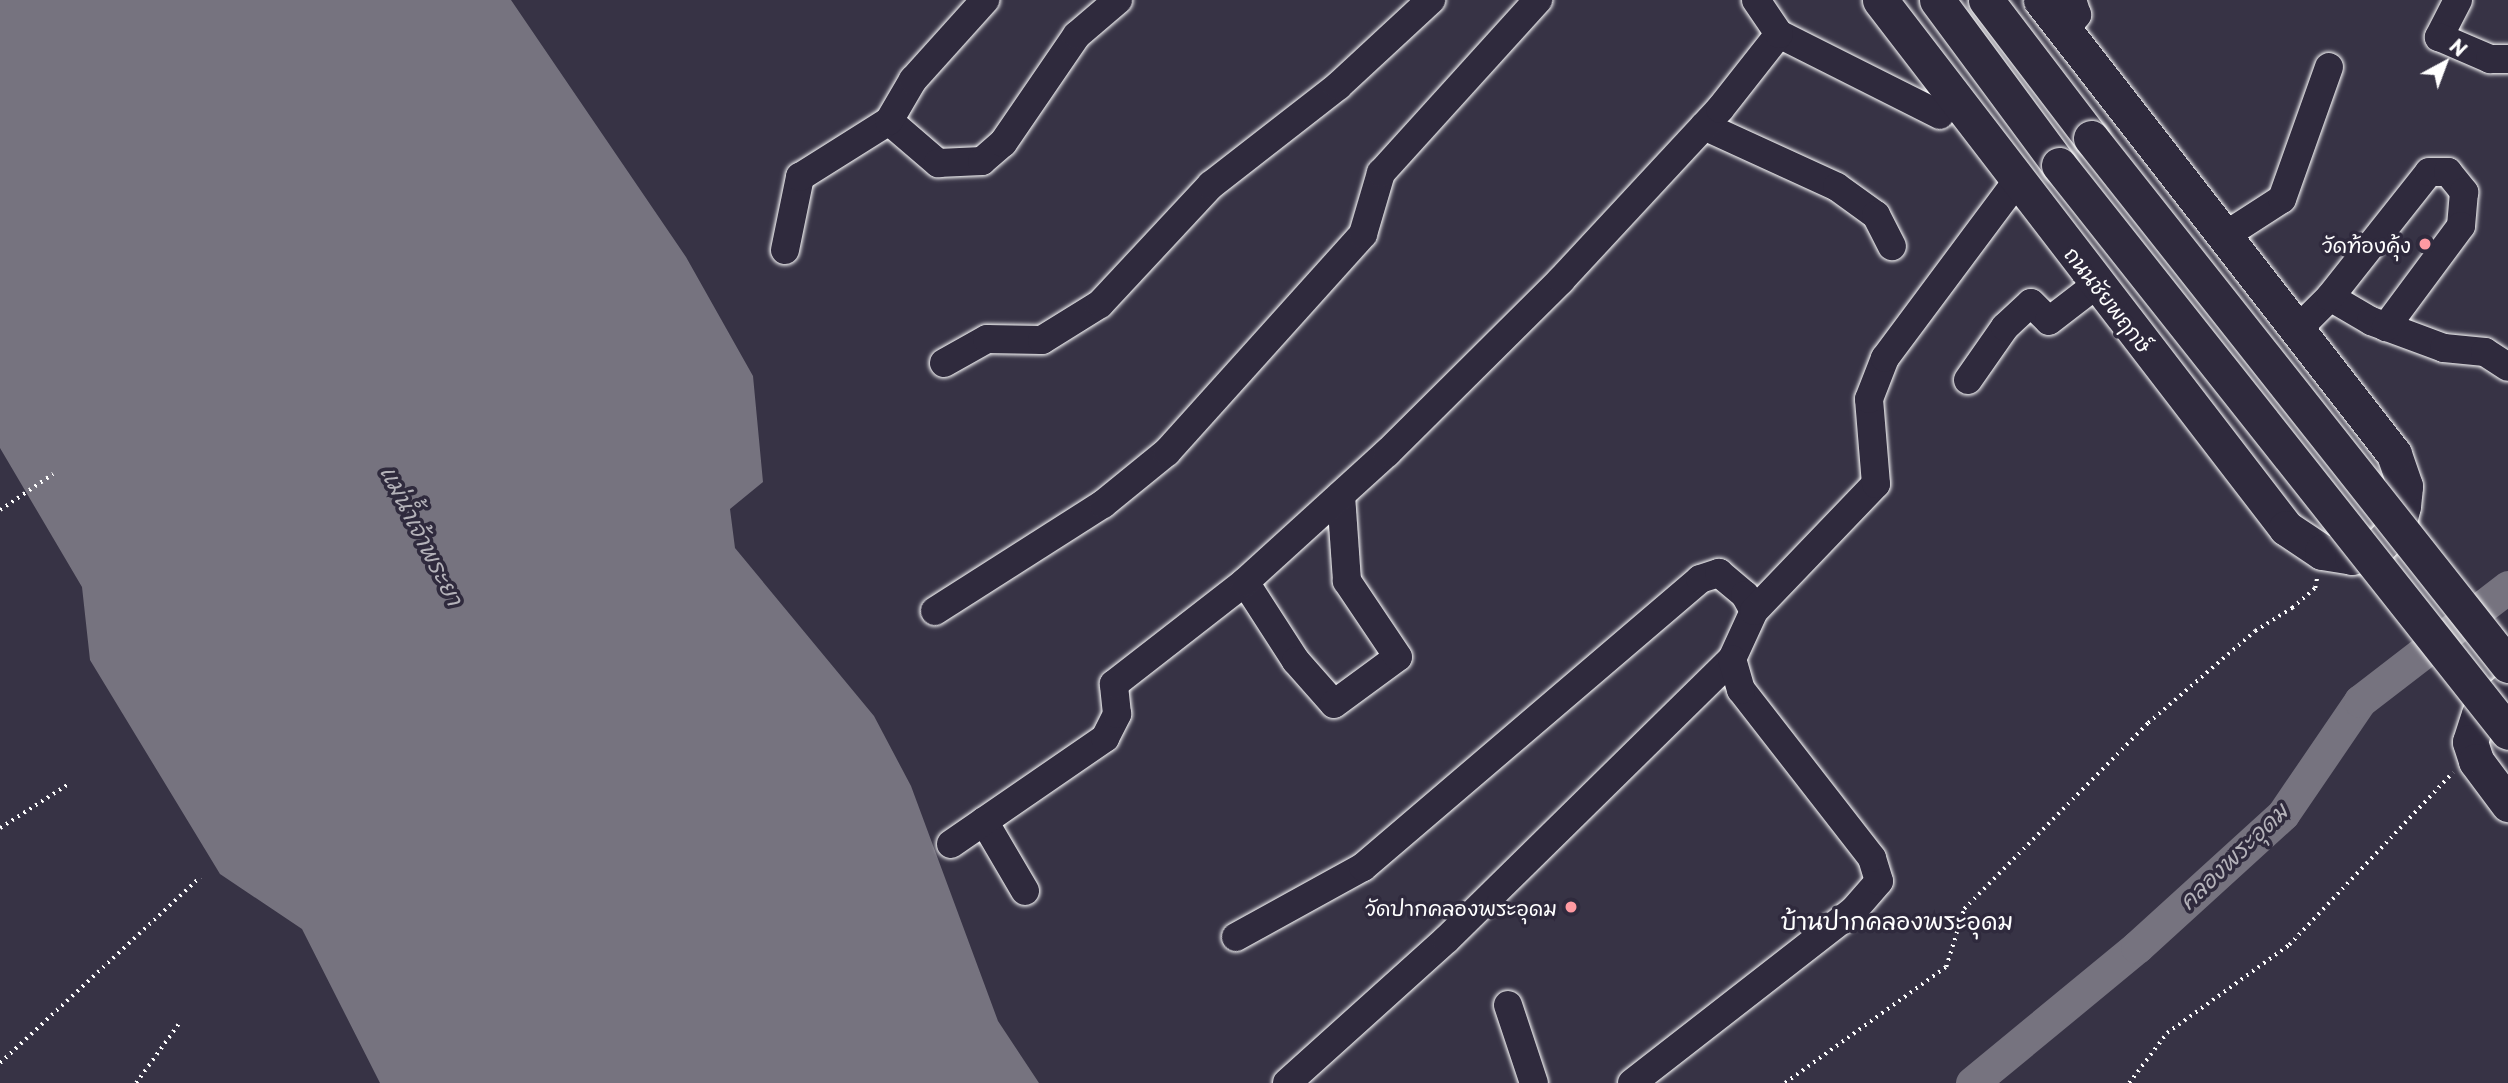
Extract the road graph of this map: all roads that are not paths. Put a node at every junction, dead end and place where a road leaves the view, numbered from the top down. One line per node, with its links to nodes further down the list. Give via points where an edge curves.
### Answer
1 (985, 0): 16 (street, via 913,80)
2 (1118, 0): 16 (street, via 1077,36 1003,143 982,161 939,163)
3 (1431, 0): 26 (street, via 1338,86 1211,185 1100,304 1042,340 1002,335)
4 (1538, 0): 31 (street, via 1381,173 1363,234 1167,452 1103,504)
5 (1756, 0): 12 (street)
6 (1880, 0): 18 (main road, ถนนชัยพฤกษ์)
7 (1937, 0): 36 (main road, ถนนชัยพฤกษ์, bridge, via 2059,164)
8 (1986, 0): 34 (main road, bridge)
9 (2041, 0): 11 (main road, ถนนชัยพฤกษ์)
10 (2458, 0): 13 (street, via 2439,37 2490,59)
11 (2068, 15): 19 (main road, ถนนชัยพฤกษ์)
12 (1779, 34): 15 (street); 17 (street)
13 (2508, 59)
14 (2329, 66): 19 (street, via 2282,199)
15 (1940, 114)
16 (889, 121): 21 (street, via 800,177)
17 (1704, 126): 20 (street, via 1837,187 1876,215); 29 (street, via 1482,362)
18 (2017, 181): 22 (main road, ถนนชัยพฤกษ์); 32 (street, via 1885,358 1869,399 1876,484)
19 (2223, 237): 25 (main road, ถนนชัยพฤกษ์)
20 (1892, 246)
21 (785, 250)
22 (2097, 284): 25 (main road, ถนนชัยพฤกษ์, via 2273,513 2298,539 2322,552 2352,557 2385,542 2398,526 2405,486 2395,454); 28 (street, via 2049,321 2031,303 2005,327)
23 (2330, 297): 24 (street); 24 (street, via 2429,172 2448,172 2464,192 2461,226); 25 (street)
24 (2386, 327): 27 (street, via 2444,348 2484,352)
25 (2295, 331)
26 (944, 363)
27 (2508, 368)
28 (1968, 380)
29 (1340, 495): 30 (street); 30 (street, via 1348,581 1398,657 1334,704 1296,662)
30 (1245, 582): 38 (street, via 1114,684 1117,713 1105,738)
31 (935, 611)
32 (1754, 611): 33 (street); 41 (street, via 1745,595 1718,573 1700,579 1363,867)
33 (1732, 659): 43 (street, via 1447,940); 45 (street, via 1741,690 1872,858 1879,881 1854,910)
34 (2508, 666)
35 (2508, 689): 37 (main road, via 2480,714 2470,742 2476,761)
36 (2508, 732)
37 (2508, 804)
38 (984, 821): 39 (street); 40 (street)
39 (951, 844)
40 (1025, 891)
41 (1236, 937)
42 (1508, 1005): 44 (street)
43 (1296, 1080)
44 (1534, 1083)
45 (1632, 1083)

